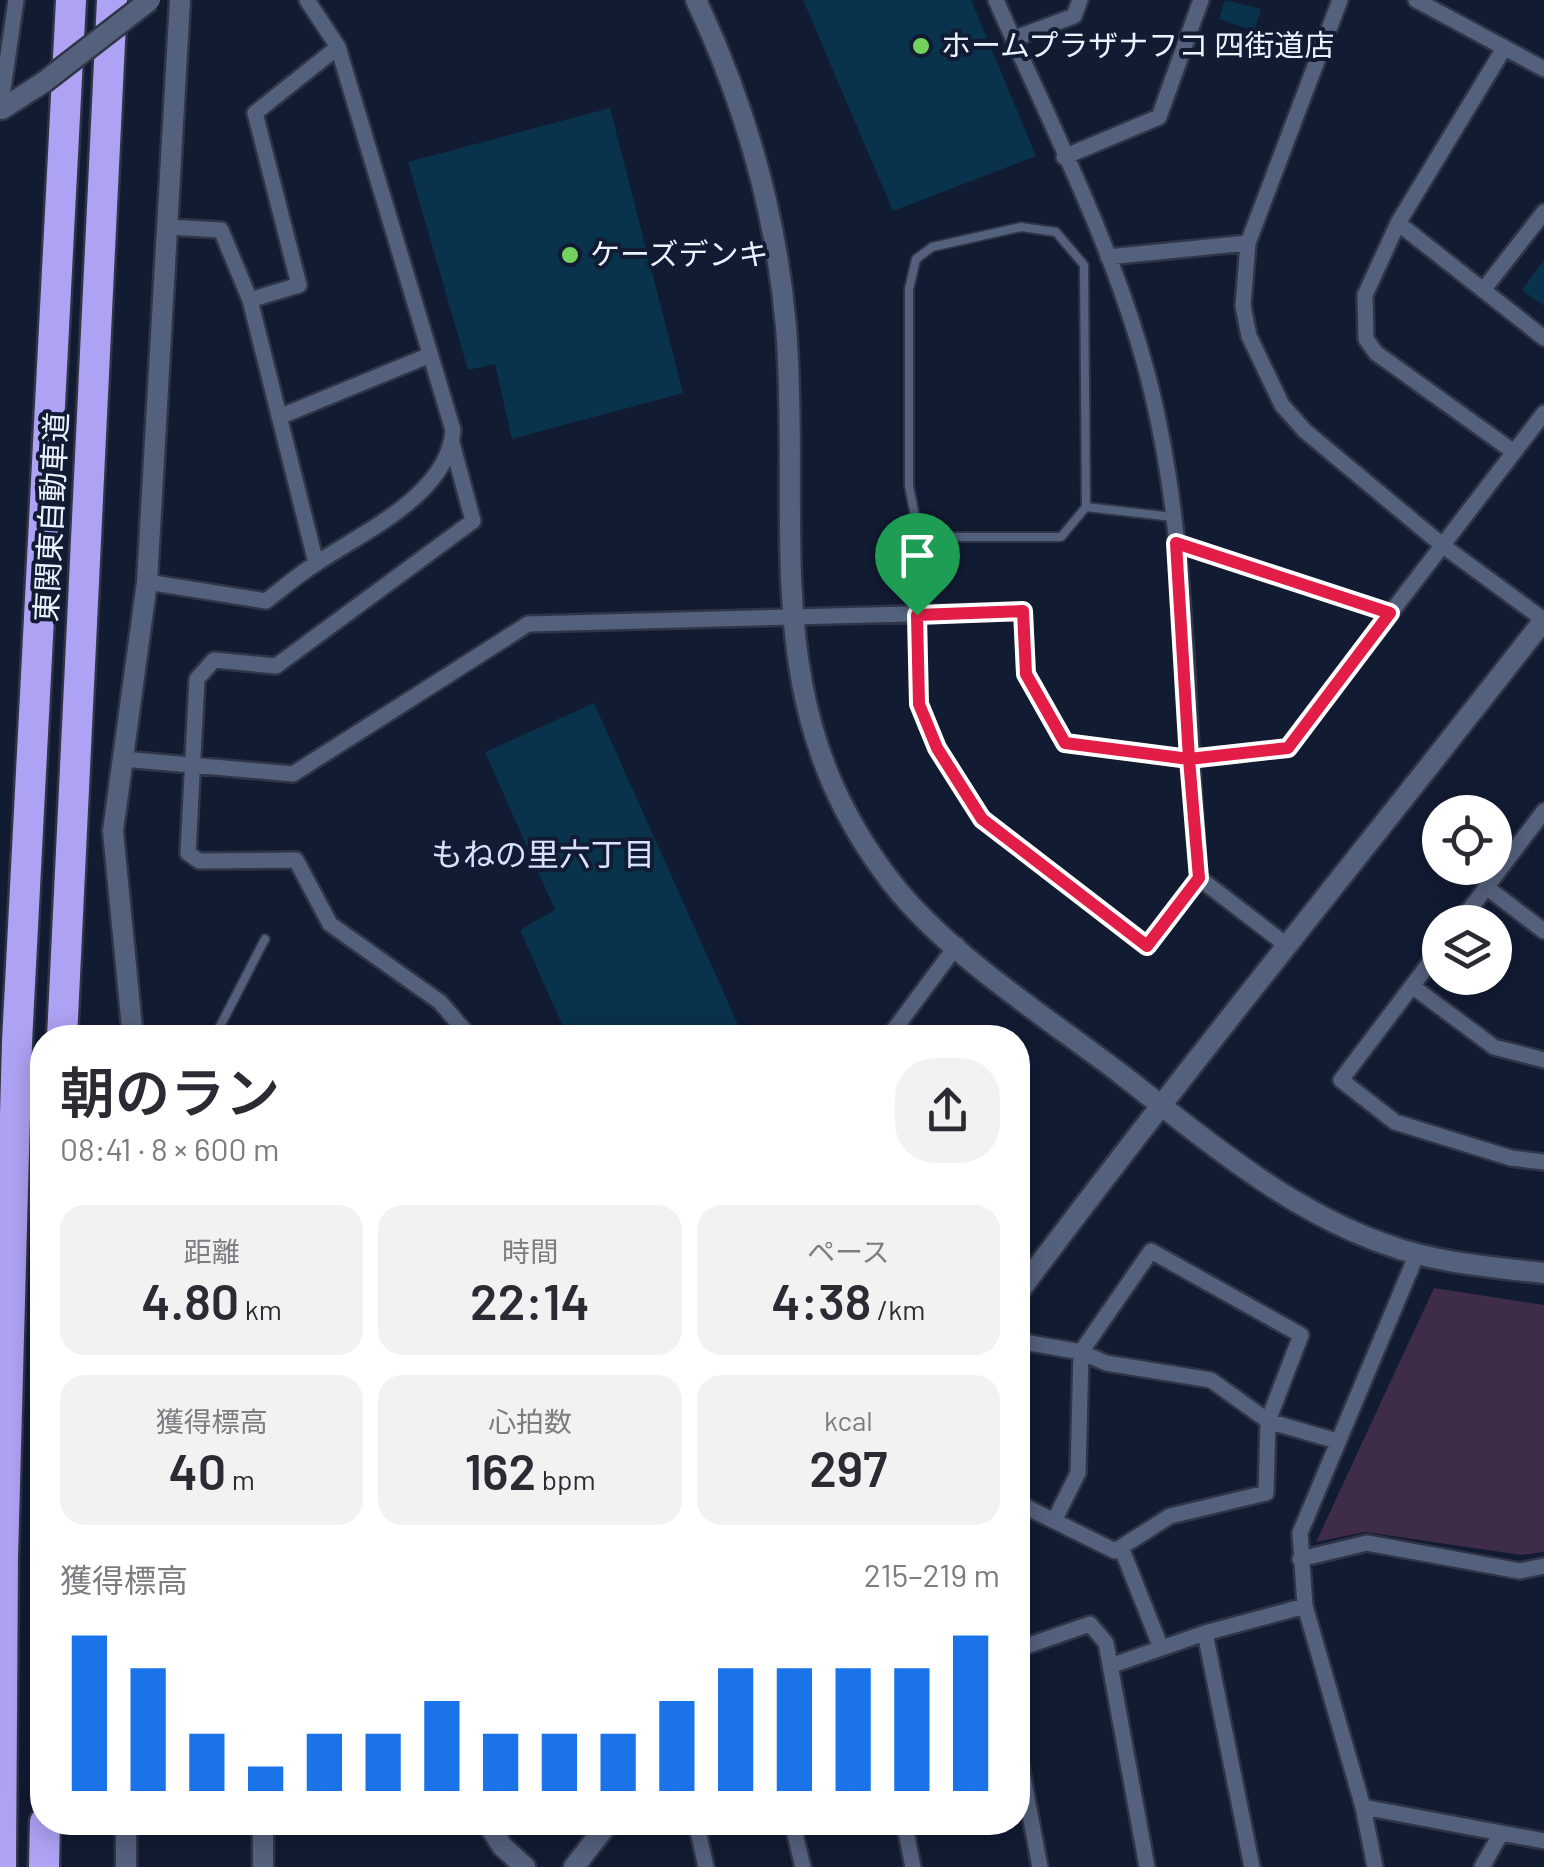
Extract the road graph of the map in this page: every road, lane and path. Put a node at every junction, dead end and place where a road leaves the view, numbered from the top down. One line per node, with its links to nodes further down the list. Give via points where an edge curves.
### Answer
1 (16, 0): 17 (street)
2 (71, 0): 92 (highway, 東関東自動車道, via 16,1042)
3 (112, 0): 55 (highway, 東関東自動車道)
4 (150, 0): 17 (street, bridge)
5 (180, 0): 21 (street)
6 (307, 0): 14 (street)
7 (696, 0): 40 (street, via 746,114 776,251 786,328)
8 (996, 0): 13 (street)
9 (1080, 0): 13 (street, via 1074,16)
10 (1201, 0): 18 (street, via 1159,117)
11 (1340, 0): 22 (street)
12 (1416, 0): 15 (street)
13 (1013, 39): 18 (street)
14 (338, 46): 25 (street, via 254,113 300,285); 27 (street)
15 (1503, 50): 16 (street); 20 (street)
16 (1544, 69)
17 (1, 109)
18 (1064, 157): 23 (street)
19 (1544, 212): 24 (street)
20 (1398, 222): 24 (street); 31 (street, via 1365,295 1366,339 1376,353)
21 (167, 227): 25 (street, via 221,230); 37 (street)
22 (1248, 243): 23 (street); 35 (street, via 1249,336 1282,405 1324,449)
23 (1108, 257): 33 (street, via 1147,373)
24 (1484, 289): 26 (street)
25 (250, 300): 29 (street)
26 (1544, 338)
27 (430, 355): 29 (street); 30 (street)
28 (1544, 412): 31 (street)
29 (279, 416): 36 (street)
30 (452, 443): 36 (street, via 426,486 395,515); 44 (street, via 473,521 276,666 214,660 198,679)
31 (1514, 452): 35 (street)
32 (1086, 506): 32 (lane, via 1061,537 943,537 916,521 909,486 908,289 916,259 932,248 1021,227 1056,232 1084,266); 33 (lane)
33 (1174, 517): 34 (street)
34 (1176, 543): 38 (street); 43 (street)
35 (1442, 545): 38 (street); 41 (street)
36 (316, 563): 37 (street, via 266,601)
37 (147, 582): 42 (street)
38 (1390, 613): 43 (street, via 1288,748)
39 (917, 615): 40 (street); 43 (street, via 1023,611 1026,674 1065,743); 46 (street, via 919,704 937,748 982,819 1147,946)
40 (790, 620): 44 (street, via 528,624 292,774); 51 (street, via 802,696 846,814 892,884)
41 (1544, 620): 52 (street)
42 (123, 759): 44 (street); 56 (street, via 114,831)
43 (1189, 759): 46 (street)
44 (193, 762): 58 (street, via 188,852 199,861 296,860 330,924 440,1002)
45 (1544, 811): 47 (street)
46 (1199, 878): 52 (street)
47 (1486, 887): 48 (street); 49 (street)
48 (1473, 905)
49 (1544, 931)
50 (265, 940): 57 (lane)
51 (957, 946): 59 (street); 61 (street)
52 (1290, 947): 61 (street)
53 (1422, 973): 54 (street)
54 (1412, 986): 60 (street, via 1494,1047); 62 (street, via 1341,1080 1394,1122)
55 (63, 1025)
56 (132, 1025)
57 (221, 1025)
58 (460, 1025)
59 (898, 1025)
60 (1544, 1060)
61 (1159, 1104): 63 (street, via 1286,1197); 65 (street)
62 (1544, 1162)
63 (1417, 1254): 64 (street); 69 (street)
64 (1544, 1273)
65 (1030, 1277)
66 (1030, 1343): 67 (street)
67 (1081, 1352): 68 (street, via 1106,1363 1211,1380); 68 (street, via 1151,1250 1300,1335); 71 (street, via 1078,1473)
68 (1268, 1420): 69 (street); 72 (street, via 1266,1493 1170,1516)
69 (1338, 1441): 73 (street, via 1300,1533)
70 (1030, 1509): 71 (street)
71 (1054, 1521): 72 (street, via 1115,1551)
72 (1121, 1547): 78 (street)
73 (1300, 1559): 74 (street, via 1367,1542 1520,1571); 75 (street)
74 (1544, 1566)
75 (1306, 1606): 76 (street); 80 (street)
76 (1206, 1633): 78 (street); 103 (street)
77 (1030, 1645): 79 (street, via 1090,1624 1106,1643)
78 (1161, 1648): 79 (street)
79 (1110, 1666): 102 (street)
80 (1363, 1807): 82 (street); 104 (street)
81 (1030, 1815): 101 (street)
82 (1500, 1834): 91 (street); 105 (street)
83 (45, 1835): 93 (highway)
84 (126, 1835): 94 (street)
85 (263, 1835): 95 (street)
86 (498, 1835): 96 (street)
87 (599, 1835): 97 (street)
88 (699, 1835): 98 (street)
89 (795, 1835): 99 (street)
90 (907, 1835): 100 (street)
91 (1544, 1841)
92 (1, 1867)
93 (44, 1867)
94 (126, 1867)
95 (264, 1867)
96 (524, 1867)
97 (574, 1867)
98 (706, 1867)
99 (803, 1867)
100 (913, 1867)
101 (1040, 1867)
102 (1147, 1867)
103 (1252, 1867)
104 (1375, 1867)
105 (1482, 1867)

